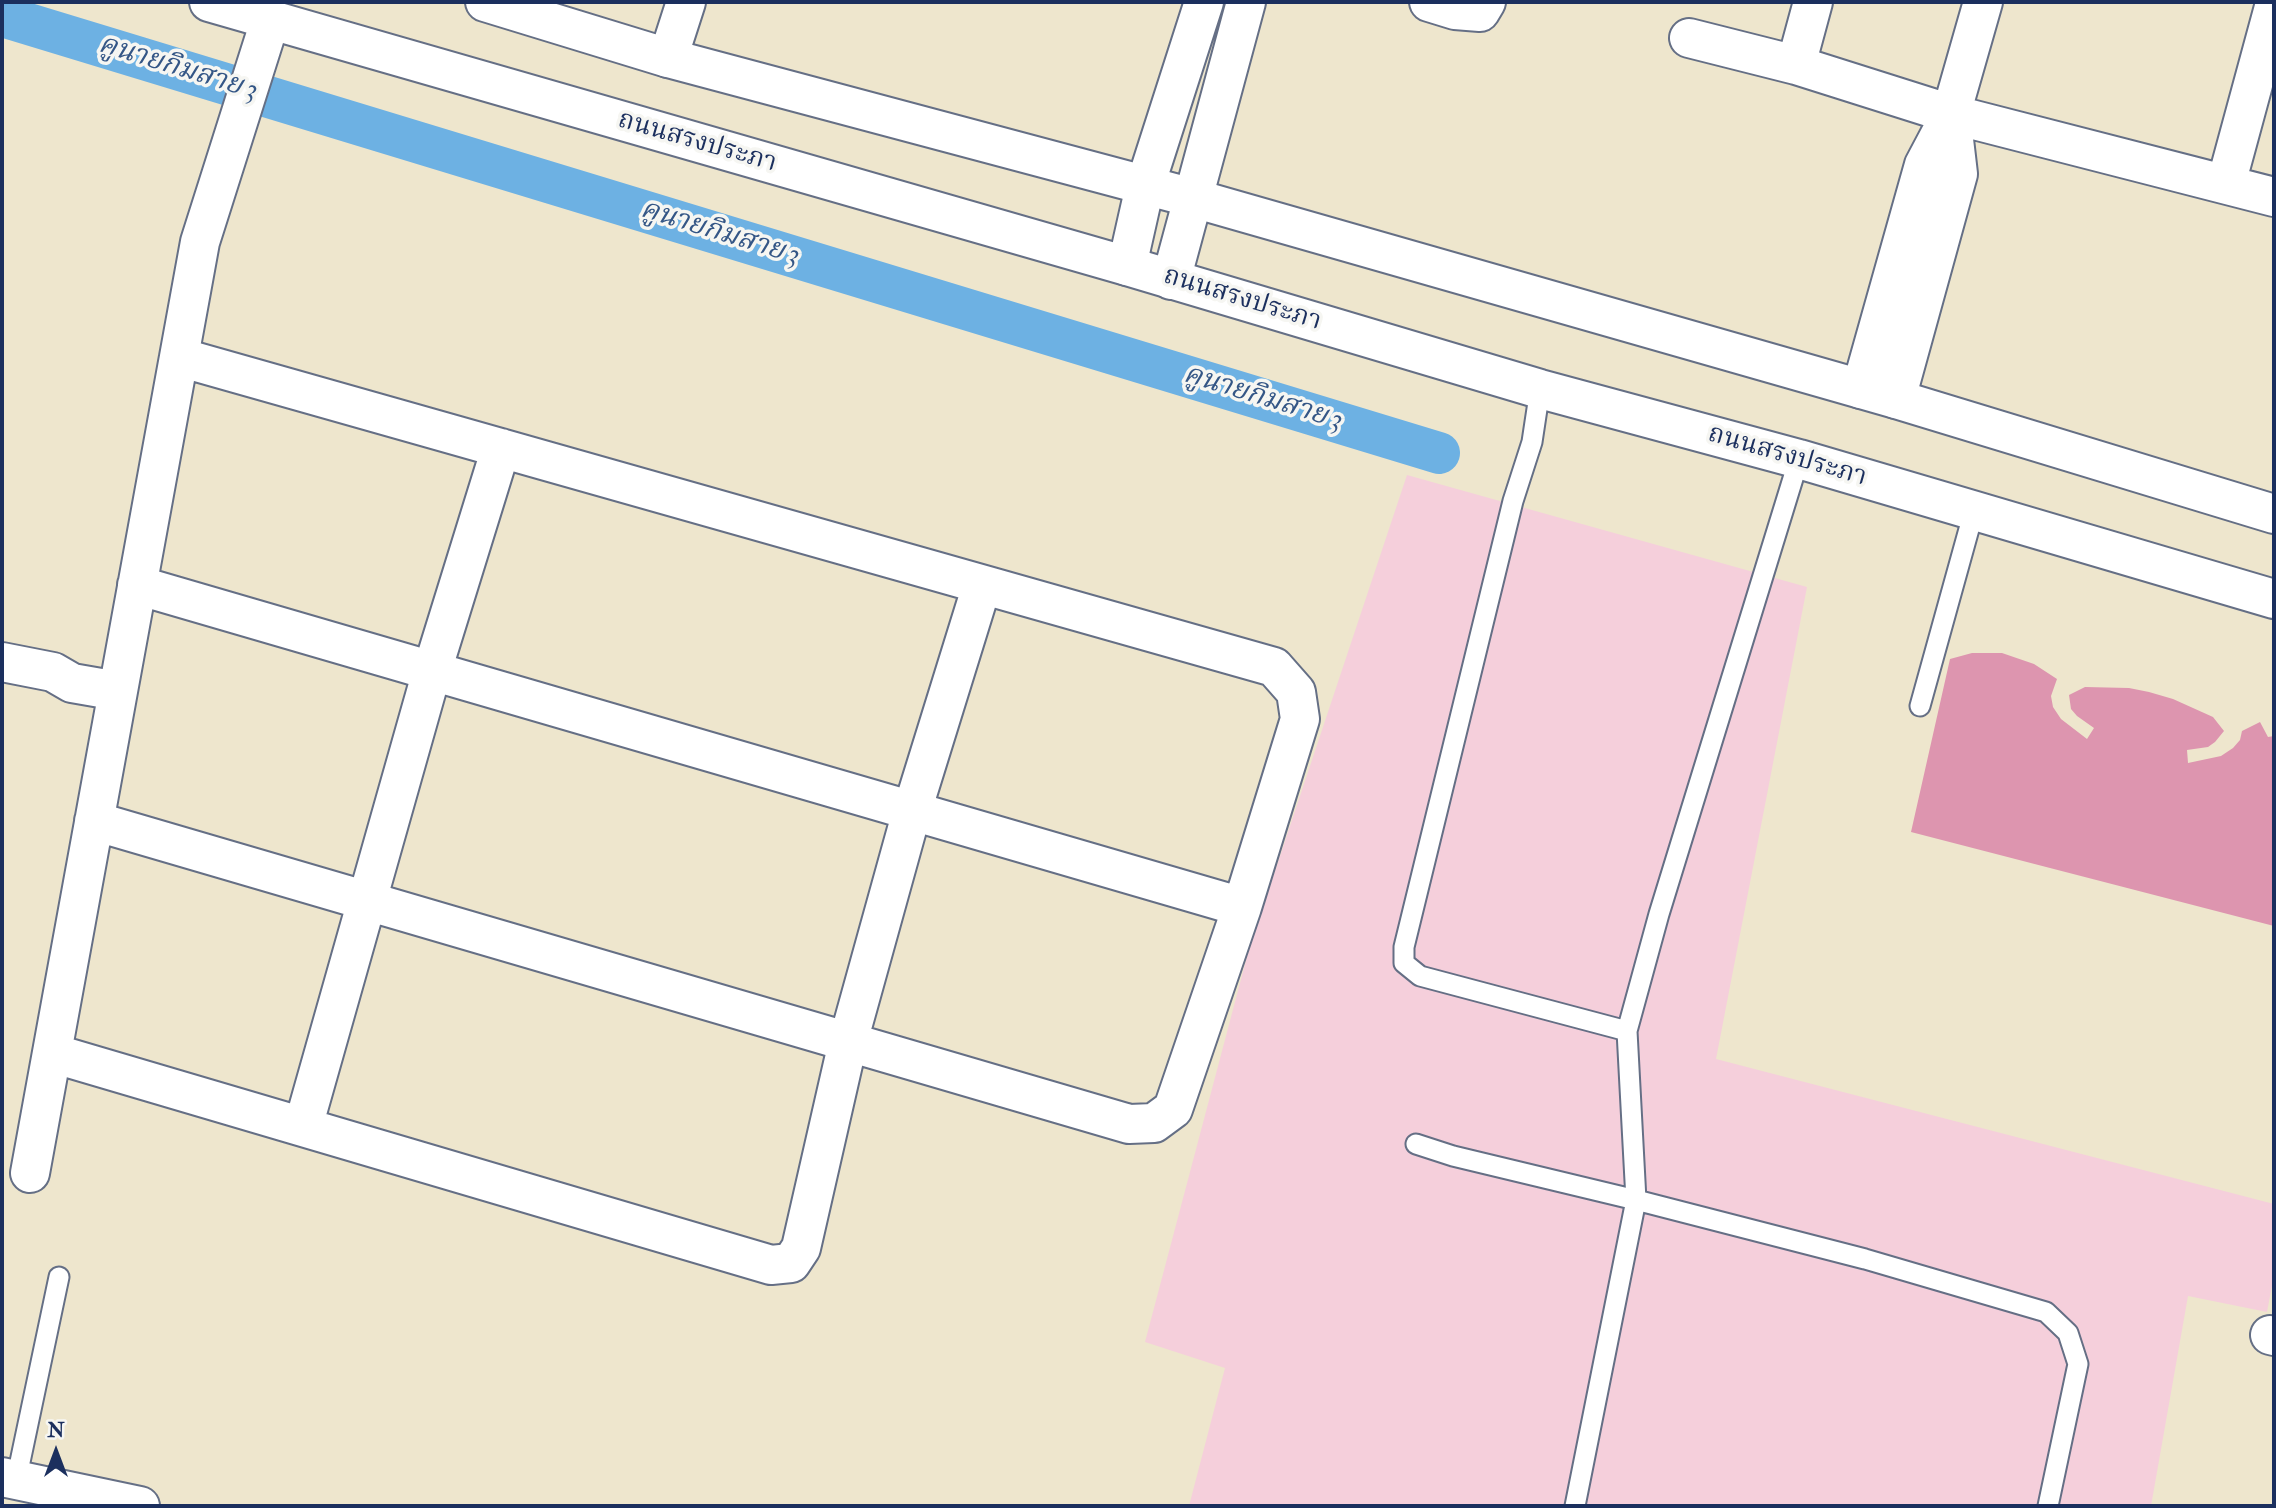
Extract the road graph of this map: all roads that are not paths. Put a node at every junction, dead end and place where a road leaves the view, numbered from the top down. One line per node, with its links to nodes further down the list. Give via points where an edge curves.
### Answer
1 (209, 2): 11 (street, ถนนสรงประภา)
2 (485, 2): 13 (street)
3 (686, 2): 13 (street)
4 (1204, 2): 17 (street)
5 (1247, 2): 19 (street)
6 (1429, 2): 7 (street, via 1480,12)
7 (1486, 2)
8 (1813, 2): 14 (street)
9 (1983, 2): 15 (street)
10 (2274, 7): 16 (street)
11 (270, 21): 20 (street, ถนนสรงประภา); 22 (street, via 200,242)
12 (1689, 38): 14 (street)
13 (668, 58): 17 (street)
14 (1796, 65): 15 (street)
15 (1951, 114): 16 (street); 24 (street, via 1924,165)
16 (2226, 184): 18 (street)
17 (1145, 186): 19 (street); 20 (street)
18 (2274, 197)
19 (1193, 198): 21 (street); 24 (street)
20 (1127, 266): 21 (street, ถนนสรงประภา)
21 (1171, 280): 23 (street, ถนนสรงประภา)
22 (179, 357): 25 (street); 30 (street)
23 (1540, 389): 26 (street, ถนนสรงประภา); 40 (lane, via 1532,442 1513,501 1404,947 1404,963 1420,976)
24 (1879, 394): 28 (street)
25 (501, 448): 29 (street); 33 (street)
26 (1800, 460): 27 (street, ถนนสรงประภา); 40 (lane)
27 (1974, 510): 31 (street, ถนนสรงประภา); 35 (lane)
28 (2274, 514)
29 (982, 584): 36 (street); 39 (street, via 1274,667 1296,692 1300,719)
30 (137, 585): 33 (street); 34 (street)
31 (2274, 598)
32 (2, 662): 34 (street, via 53,672 71,666)
33 (432, 671): 36 (street); 38 (street)
34 (120, 681): 37 (street)
35 (1920, 706)
36 (912, 811): 39 (street); 41 (street)
37 (94, 821): 38 (street); 42 (street)
38 (366, 901): 41 (street); 43 (street)
39 (1242, 907): 41 (street, via 1173,1109 1154,1123 1129,1124)
40 (1627, 1031): 46 (lane)
41 (848, 1042): 43 (street, via 801,1248 791,1262 771,1265)
42 (51, 1053): 43 (street); 45 (street)
43 (303, 1127)
44 (1416, 1144): 46 (lane)
45 (30, 1173)
46 (1636, 1200): 50 (lane); 51 (lane, via 2046,1312 2068,1333 2078,1364)
47 (59, 1277): 48 (lane)
48 (9, 1479): 49 (street)
49 (140, 1506)
50 (1576, 1506)
51 (2048, 1506)

